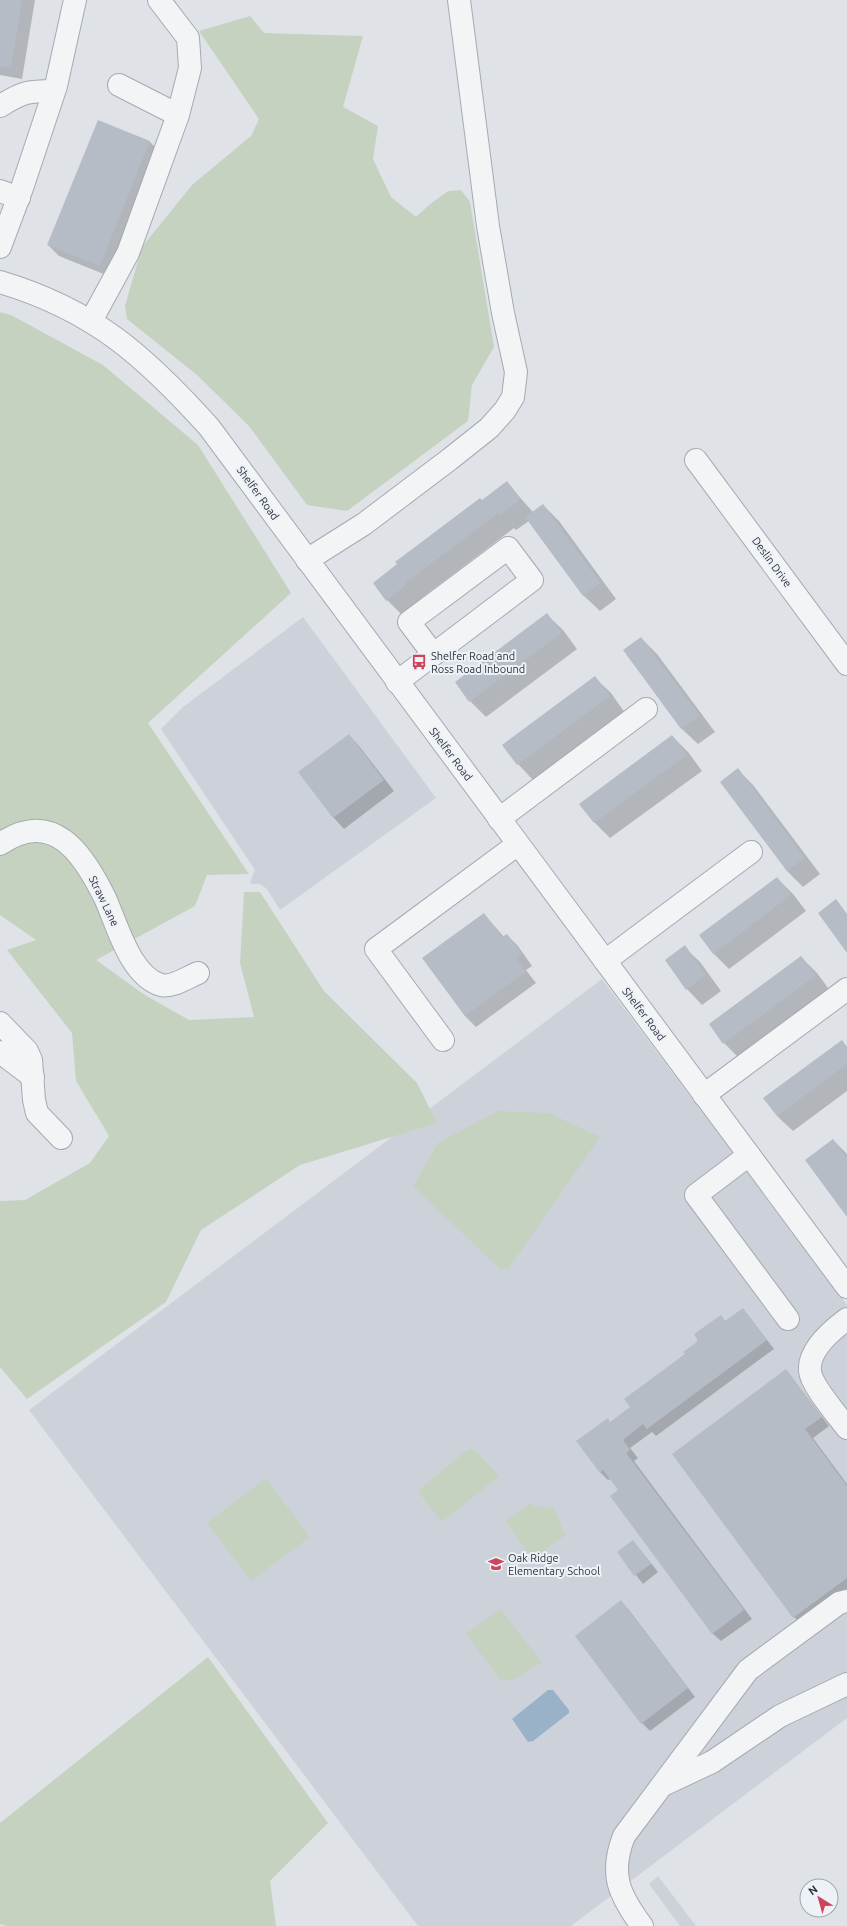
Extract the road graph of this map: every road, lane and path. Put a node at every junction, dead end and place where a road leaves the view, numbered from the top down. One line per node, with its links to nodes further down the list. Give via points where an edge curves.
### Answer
1 (75, 0): 5 (street)
2 (159, 0): 7 (street, via 188,38 190,68)
3 (459, 0): 13 (street, via 488,226 516,372 513,397 489,428 450,459 364,524)
4 (119, 84): 7 (street)
5 (54, 91): 6 (street, via 19,94); 8 (street)
6 (0, 106)
7 (178, 115): 11 (street, via 128,253)
8 (9, 195): 9 (street)
9 (0, 247)
10 (0, 282): 11 (street, Shelfer Road, via 44,298)
11 (91, 322): 13 (street, Shelfer Road, via 117,338 171,384 209,427)
12 (696, 460): 15 (street, Deslin Drive)
13 (307, 560): 16 (street, Shelfer Road)
14 (434, 654): 14 (street, via 532,580 508,548 409,622); 16 (street)
15 (847, 664)
16 (397, 682): 18 (street, Shelfer Road)
17 (646, 709): 18 (street)
18 (499, 819): 20 (street, Shelfer Road)
19 (0, 844): 23 (street, Straw Lane, via 23,832 36,830 50,832 64,839 74,848 104,897 140,972 162,986)
20 (518, 844): 22 (street, Shelfer Road); 26 (street, via 376,949)
21 (751, 852): 22 (street)
22 (605, 961): 29 (street, Shelfer Road)
23 (198, 973)
24 (847, 989): 29 (street)
25 (0, 1023): 28 (street, via 27,1051)
26 (443, 1040)
27 (0, 1052): 28 (street)
28 (33, 1077): 30 (street, via 37,1113)
29 (704, 1095): 31 (street, Shelfer Road)
30 (61, 1138)
31 (749, 1155): 32 (street, Shelfer Road); 33 (street, via 696,1195)
32 (847, 1287)
33 (788, 1318)
34 (847, 1319): 35 (street, via 820,1346 812,1358 810,1371 816,1387)
35 (847, 1428)
36 (847, 1601): 38 (street, via 839,1603 748,1670)
37 (847, 1684): 38 (street, via 780,1716 712,1762)
38 (662, 1785): 39 (street, via 624,1836 617,1853 615,1869 624,1900)
39 (642, 1926)

